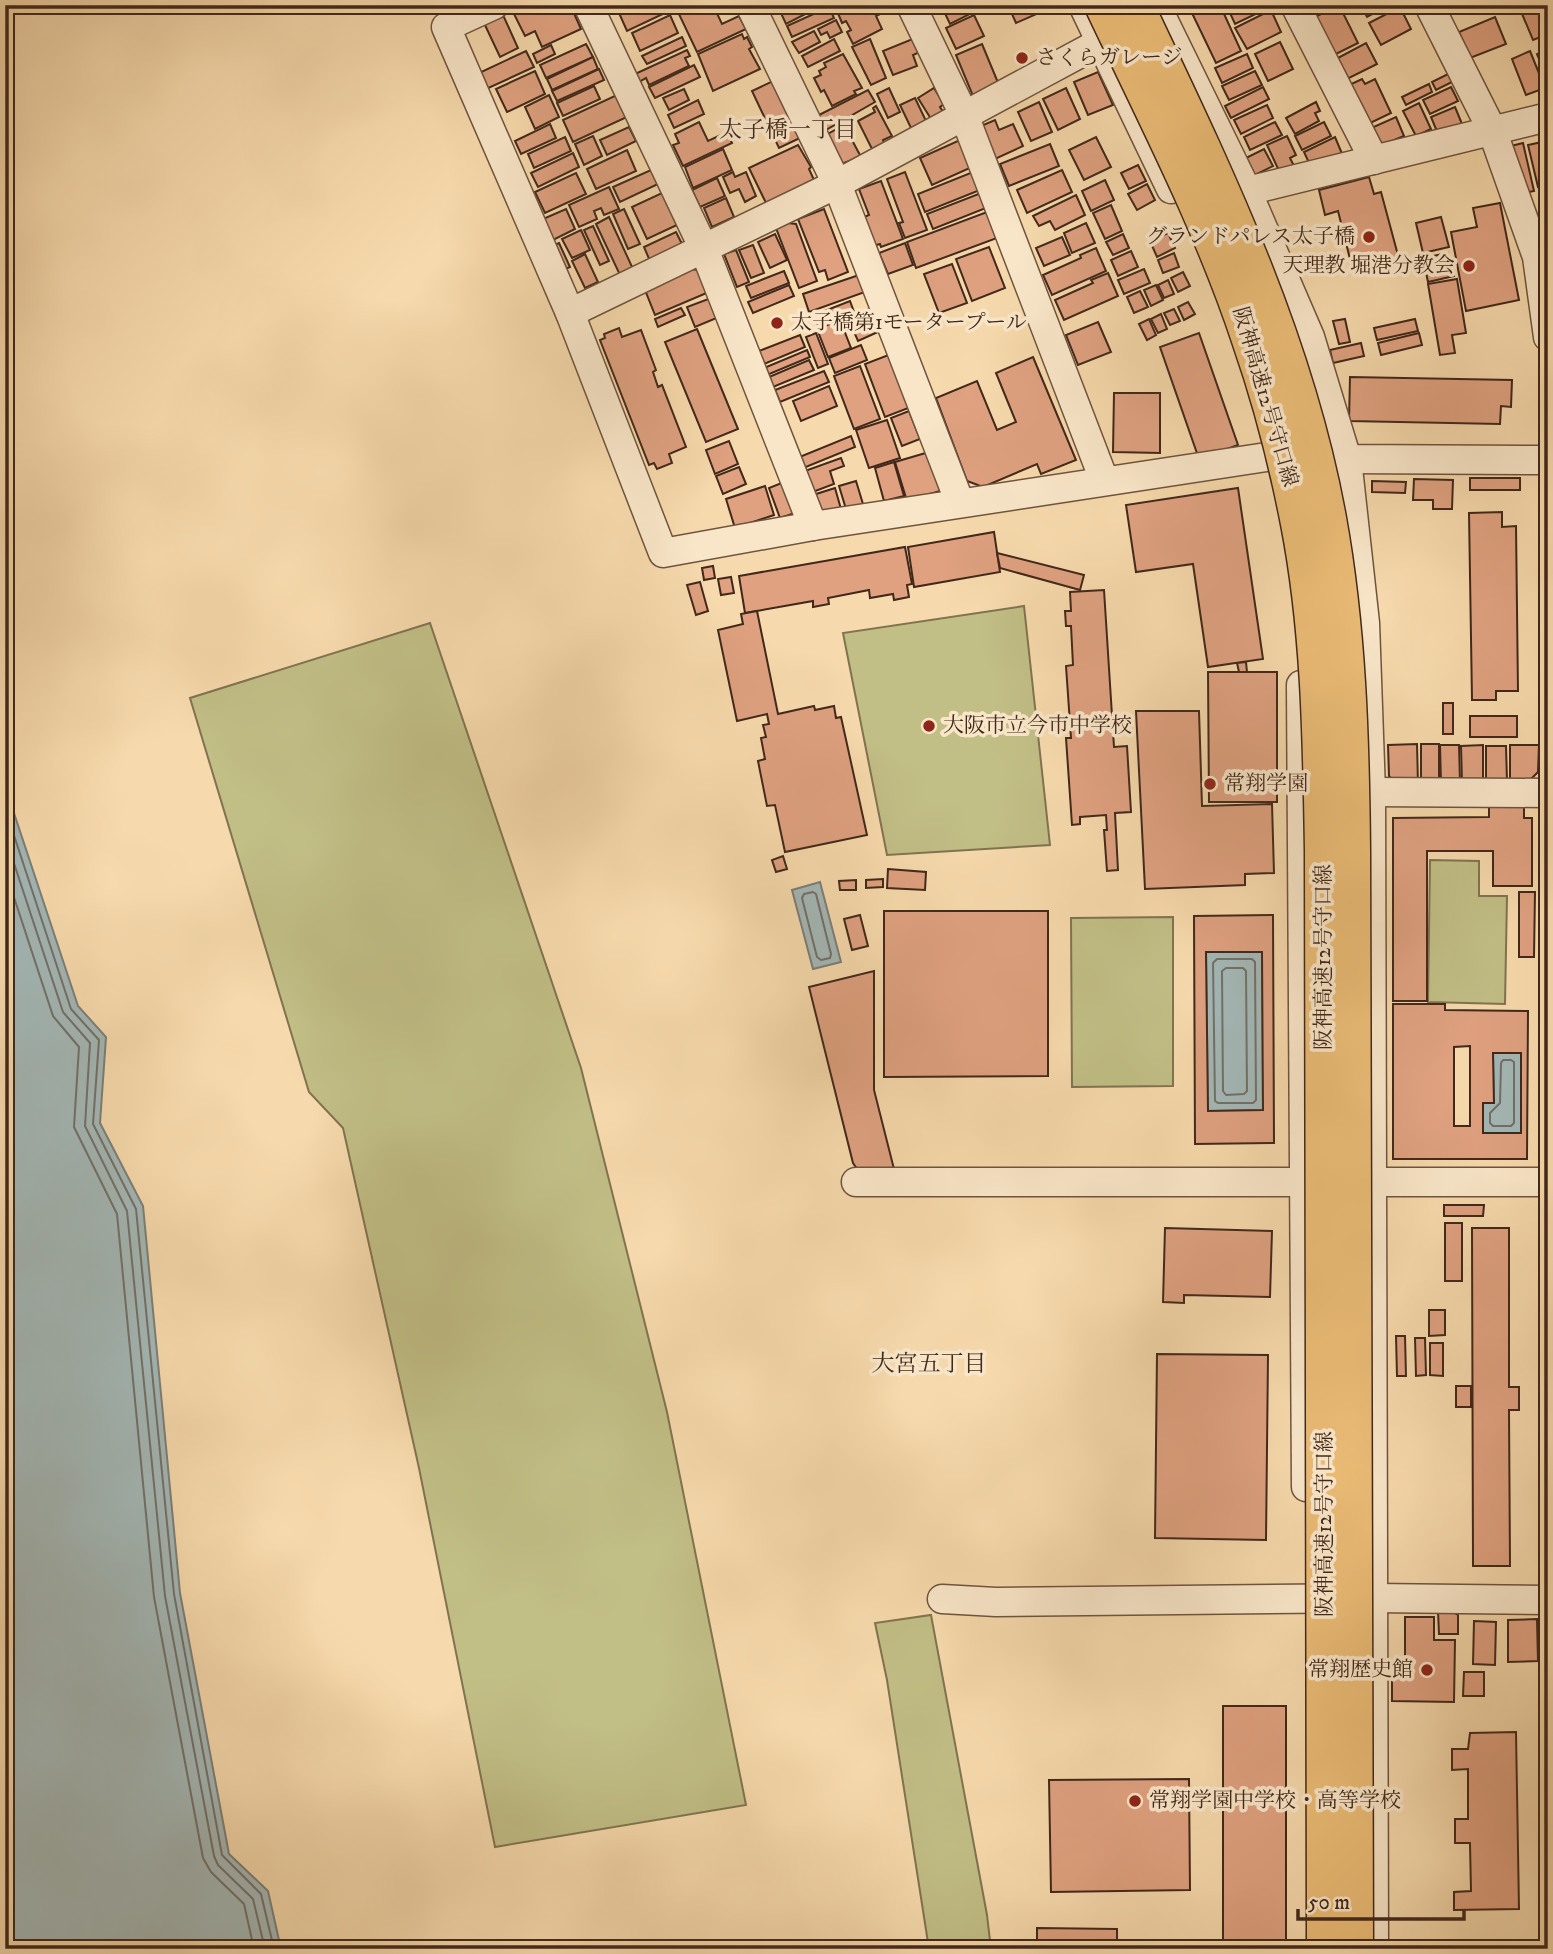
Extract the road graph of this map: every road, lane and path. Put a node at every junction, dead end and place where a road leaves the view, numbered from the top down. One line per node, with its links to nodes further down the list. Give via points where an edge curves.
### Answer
1 (494, 5): 18 (street, via 446,27)
2 (588, 5): 16 (street)
3 (750, 5): 14 (street)
4 (911, 5): 10 (street)
5 (1083, 5): 9 (street)
6 (1295, 5): 13 (street)
7 (1157, 8): 9 (street); 15 (street); 38 (highway, 阪神高速12号守口線, bridge, via 1278,331 1315,460 1344,635 1351,852)
8 (1440, 8): 12 (street)
9 (1102, 23): 10 (street); 20 (street, via 1238,340); 37 (highway, 阪神高速12号守口線, bridge, via 1210,232 1251,338 1297,511 1315,626 1322,710 1324,850)
10 (964, 115): 14 (street); 23 (street)
11 (1548, 117): 12 (street)
12 (1492, 130): 13 (street); 17 (street)
13 (1374, 160): 15 (street)
14 (837, 184): 16 (street); 24 (street)
15 (1247, 191): 21 (street, via 1310,337)
16 (704, 249): 18 (street); 25 (street)
17 (1542, 256): 19 (street)
18 (570, 313): 25 (street, via 663,553)
19 (1548, 337)
20 (1273, 456): 21 (street); 23 (street); 31 (street, via 1301,676)
21 (1347, 459): 22 (street); 26 (street, via 1365,623)
22 (1548, 460)
23 (1104, 480): 24 (street)
24 (960, 503): 25 (street)
25 (813, 526)
26 (1371, 792): 27 (street); 29 (street)
27 (1548, 793)
28 (856, 1182): 31 (street)
29 (1374, 1182): 30 (street); 31 (street); 32 (street)
30 (1548, 1182)
31 (1303, 1183): 34 (street)
32 (1374, 1598): 34 (street); 35 (street); 39 (street)
33 (942, 1600): 34 (street)
34 (1307, 1600): 36 (street)
35 (1548, 1600)
36 (1308, 1949)
37 (1326, 1949)
38 (1354, 1949)
39 (1374, 1949)

